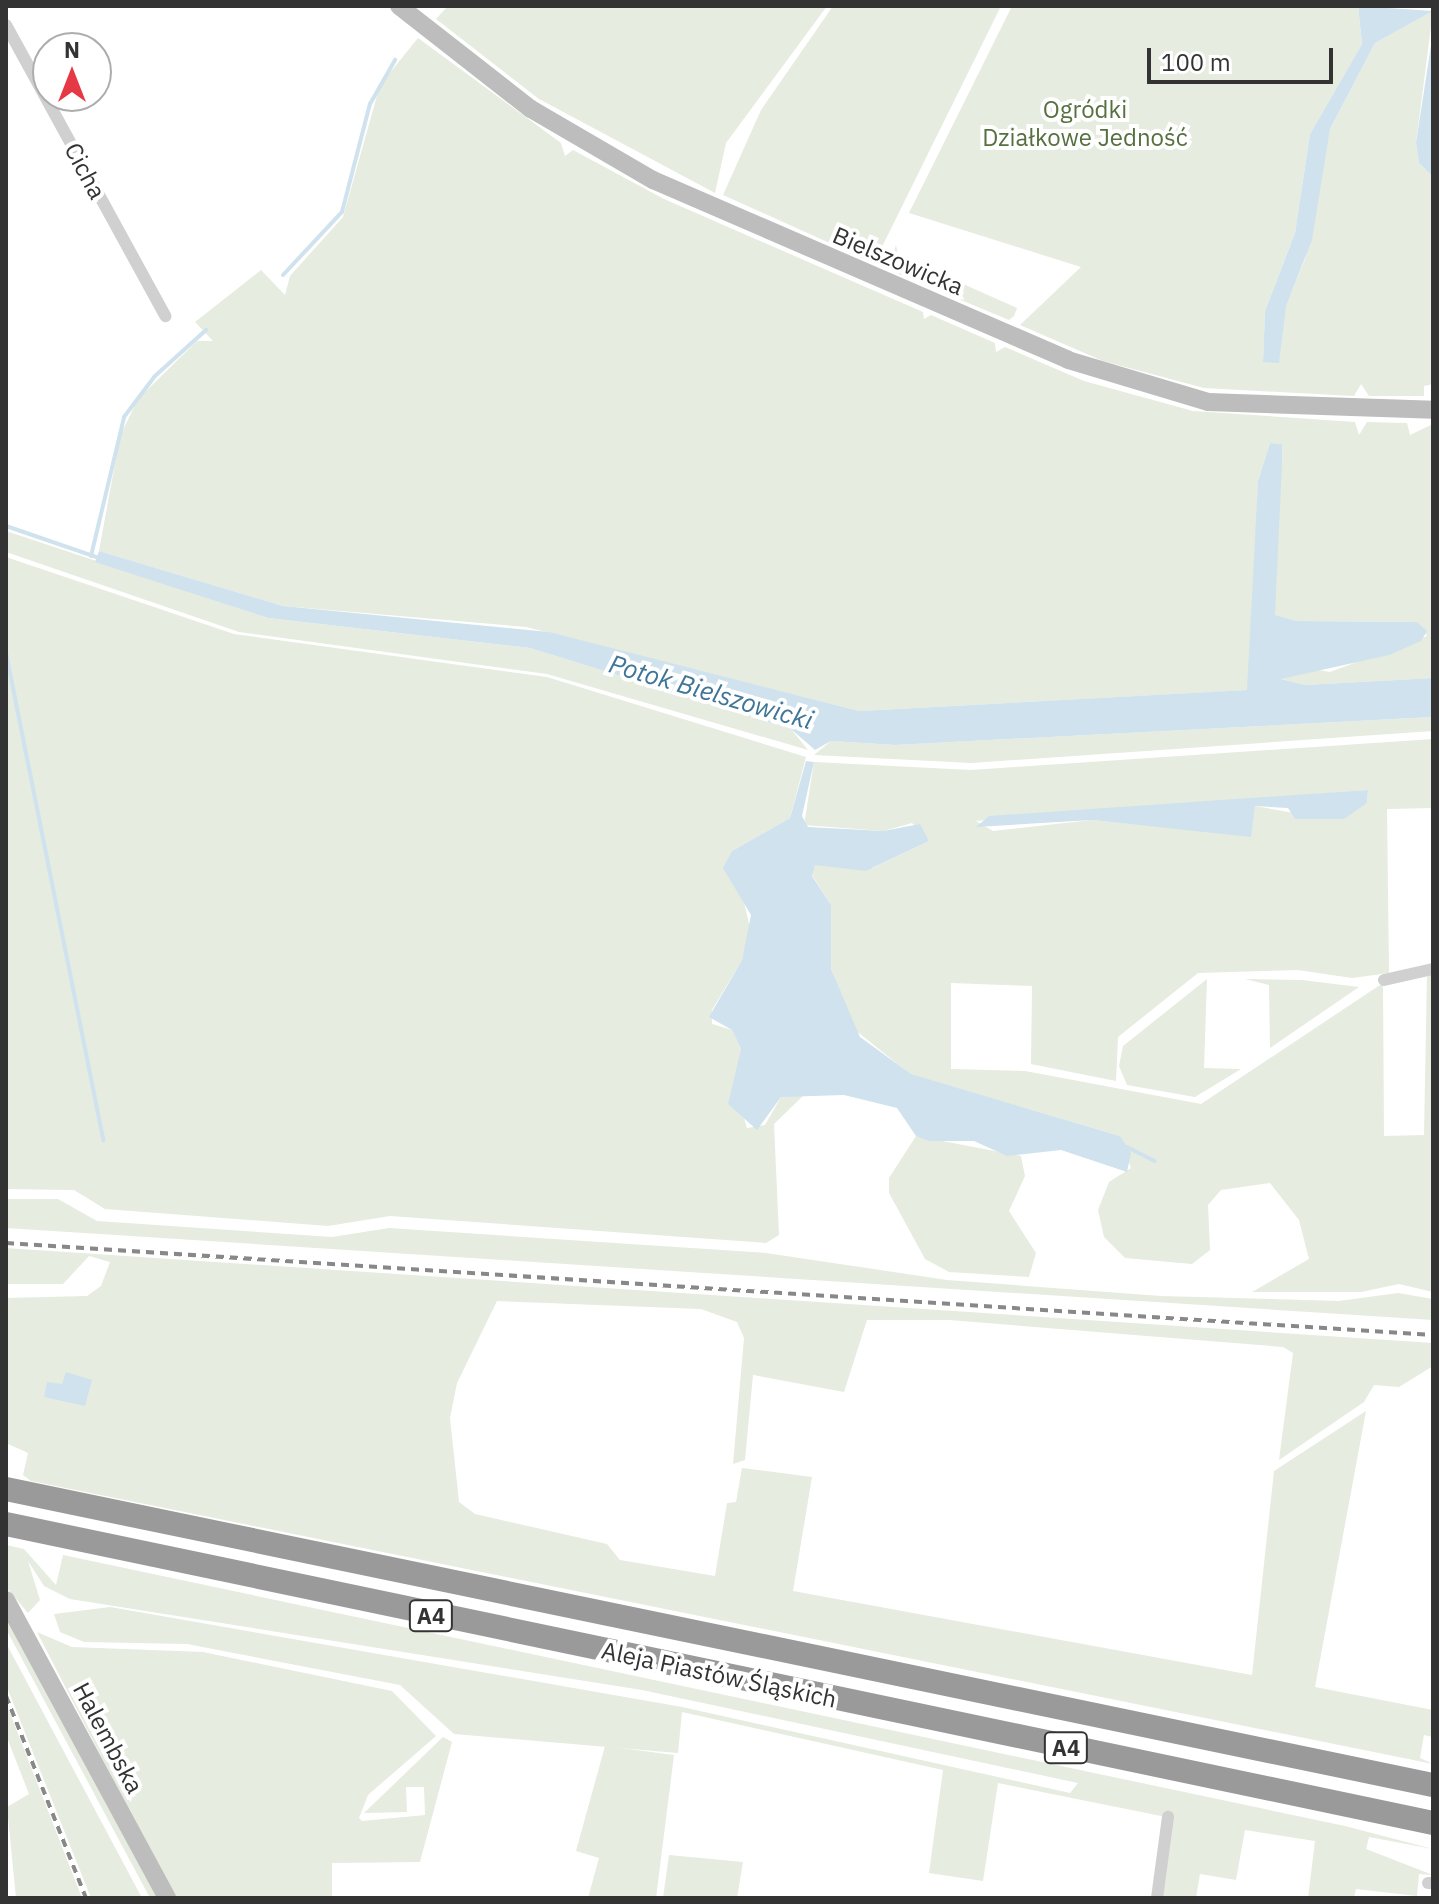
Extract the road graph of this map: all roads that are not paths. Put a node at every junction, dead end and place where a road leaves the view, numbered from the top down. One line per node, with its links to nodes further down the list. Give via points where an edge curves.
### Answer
1 (399, 6): 4 (street, Bielszowicka, via 531,109 653,180 1068,360 1208,402)
2 (6, 25): 3 (street, Cicha)
3 (165, 316)
4 (1433, 410)
5 (1433, 969): 6 (street)
6 (1384, 980)
7 (12, 1490): 10 (highway, Aleja Piastów Śląskich / A4)
8 (6, 1524): 13 (highway, Aleja Piastów Śląskich / A4)
9 (6, 1600): 17 (street, Halembska)
10 (1314, 1761): 11 (highway); 12 (highway, Aleja Piastów Śląskich / A4)
11 (1433, 1774)
12 (1433, 1785)
13 (1311, 1798): 15 (highway, Aleja Piastów Śląskich / A4); 16 (highway)
14 (1168, 1817): 18 (street)
15 (1433, 1823)
16 (1433, 1839)
17 (167, 1898)
18 (1157, 1898)

